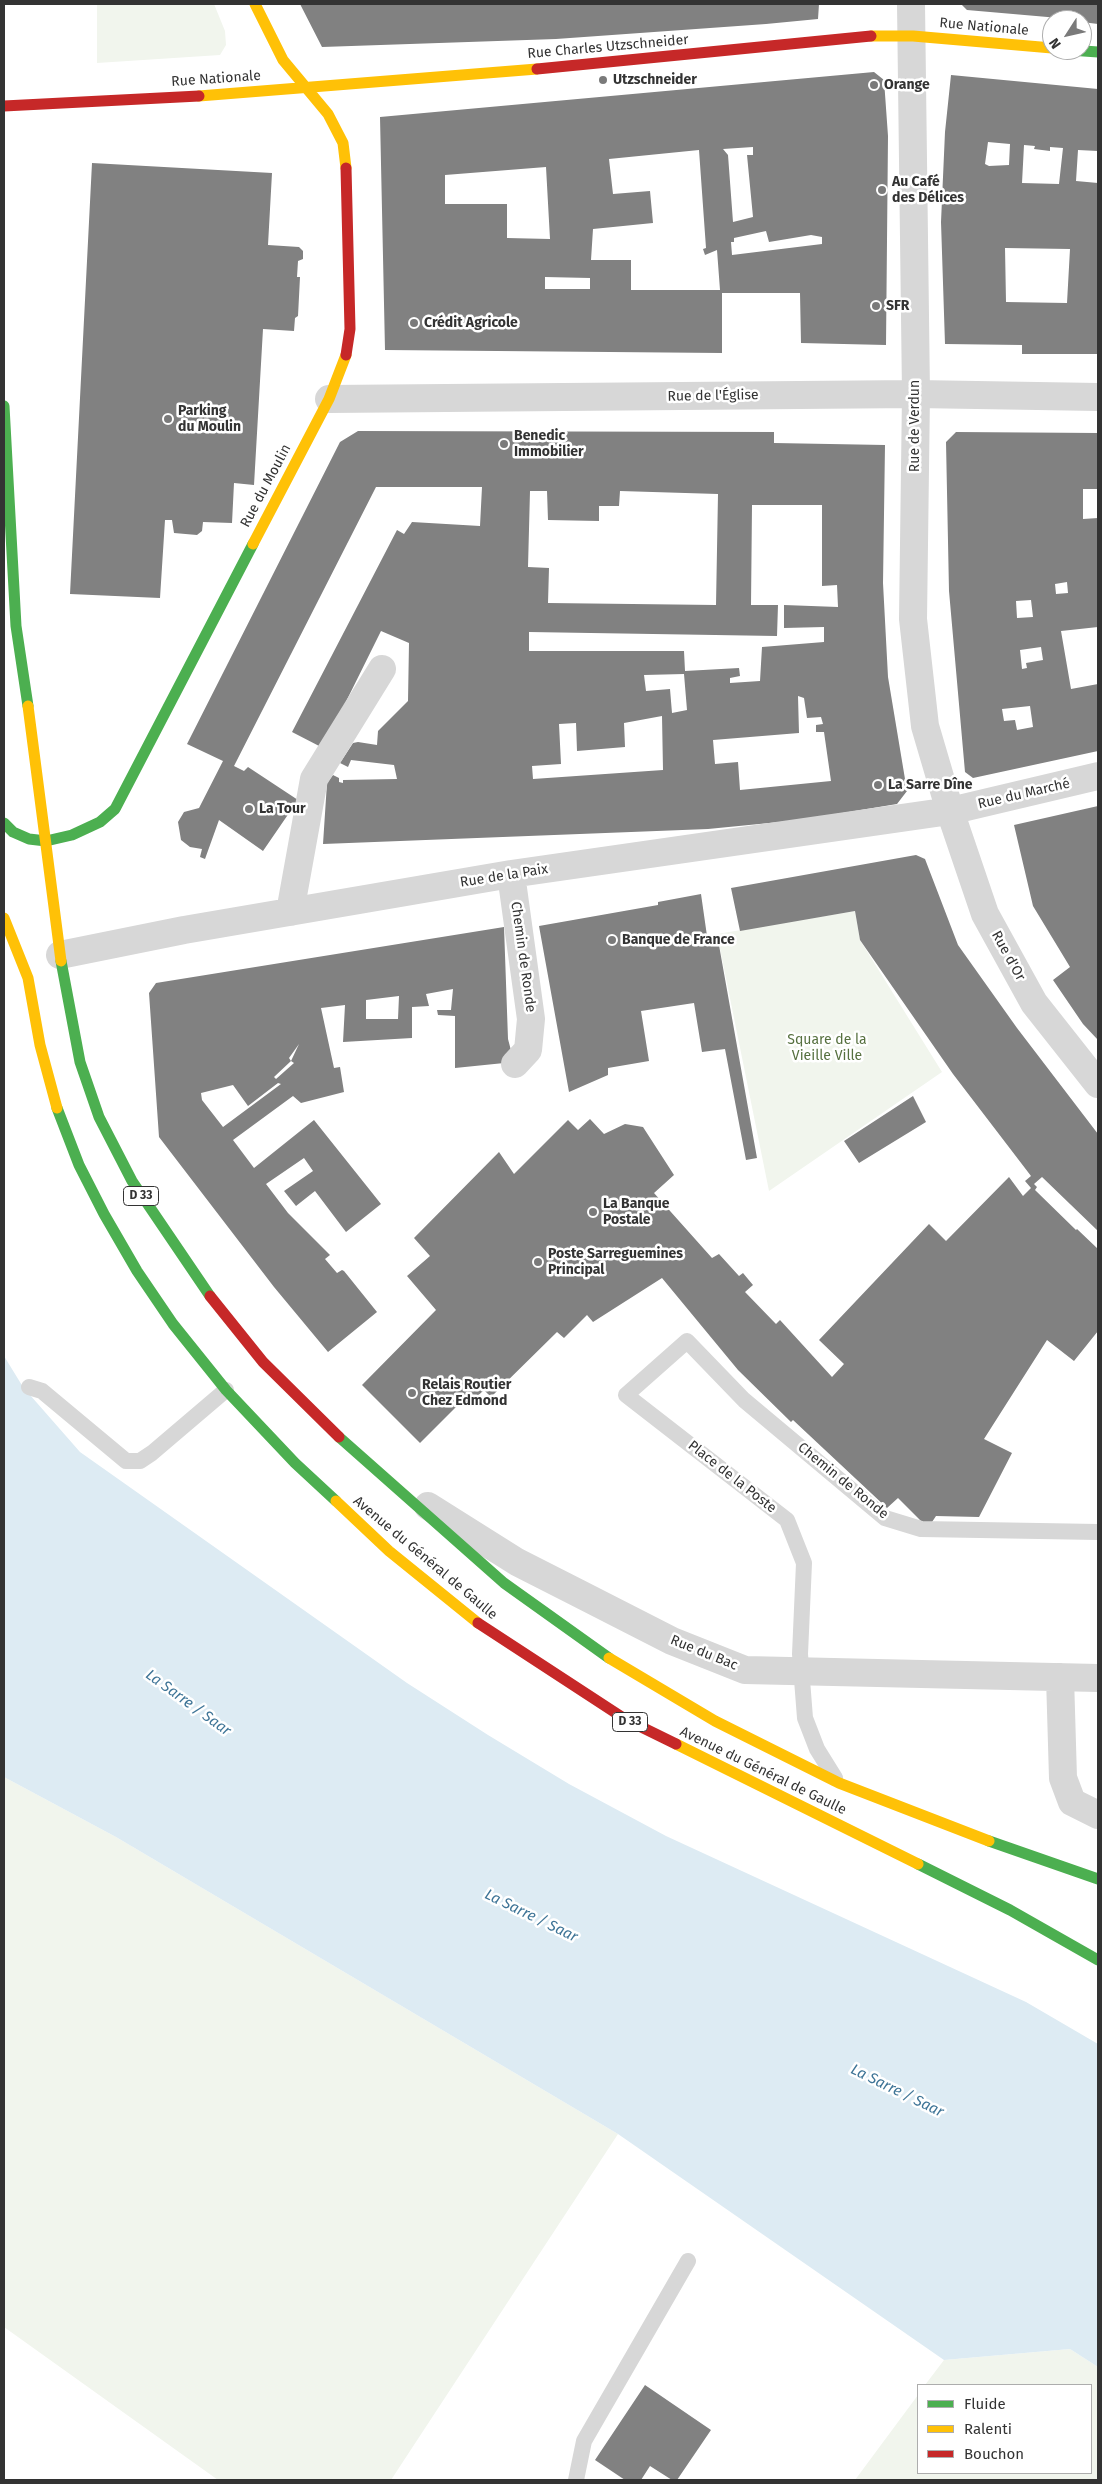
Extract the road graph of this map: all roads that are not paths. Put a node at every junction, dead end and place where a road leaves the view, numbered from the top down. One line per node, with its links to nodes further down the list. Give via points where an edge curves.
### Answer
1 (256, 4): 5 (main road, Rue du Moulin, via 283,60)
2 (911, 4): 3 (street, Rue de Verdun)
3 (913, 36): 4 (main road, Rue Nationale); 5 (main road, Rue Charles Utzschneider, via 862,36 597,64); 7 (street, Rue de Verdun)
4 (1042, 47)
5 (305, 87): 6 (main road, Rue Nationale, via 226,95); 9 (main road, Rue du Moulin, via 336,127 346,162 350,329 346,357)
6 (4, 106)
7 (916, 394): 8 (street, Rue de l'Église); 9 (street, Rue de l'Église); 13 (street, Rue de Verdun, via 913,619 925,726)
8 (1098, 397)
9 (329, 399): 15 (main road, Rue du Moulin, via 115,809 100,822 72,835)
10 (4, 406): 15 (main road, D 33, via 16,626)
11 (382, 670): 17 (street, via 314,779)
12 (1098, 776): 13 (street, Rue du Marché)
13 (950, 811): 16 (street, Rue de la Paix); 21 (street, Rue d'Or, via 985,914 1034,1003)
14 (4, 822): 15 (main road, via 13,832 29,839)
15 (46, 841): 19 (main road, Avenue du Général de Gaulle / D 33)
16 (511, 874): 17 (street, Rue de la Paix); 20 (street, Chemin de Ronde, via 531,1019 528,1050)
17 (290, 912): 19 (street, Rue de la Paix)
18 (4, 918): 24 (main road, Avenue du Général de Gaulle / D 33, via 28,978 40,1045 58,1113 79,1165 136,1271)
19 (60, 954): 25 (main road, Avenue du Général de Gaulle / D 33, via 69,1010 89,1091 132,1181 213,1300 263,1362 312,1413)
20 (515, 1064)
21 (1098, 1084)
22 (687, 1341): 26 (lane, Chemin de Ronde, via 744,1400 885,1518 921,1529); 27 (lane, Place de la Poste, via 626,1394 787,1520 804,1562)
23 (29, 1387): 24 (lane, via 42,1391 126,1461 140,1461 152,1453)
24 (226, 1390): 33 (main road, Avenue du Général de Gaulle / D 33, via 295,1463 389,1551 490,1633 624,1719 1010,1910)
25 (382, 1477): 27 (street, Rue du Bac, via 517,1562 655,1632 745,1670); 30 (main road, Avenue du Général de Gaulle / D 33, via 504,1582 617,1663 715,1721)
26 (1098, 1532)
27 (802, 1671): 28 (street, Rue du Bac); 30 (lane, Place de la Poste, via 805,1718 817,1749)
28 (1060, 1677): 29 (street, Rue du Bac); 31 (street, via 1063,1778 1072,1802)
29 (1098, 1678)
30 (839, 1783): 32 (main road, Avenue du Général de Gaulle / D 33, via 1030,1857)
31 (1098, 1815)
32 (1098, 1879)
33 (1098, 1960)
34 (688, 2262): 35 (lane, via 584,2441)
35 (576, 2480)

